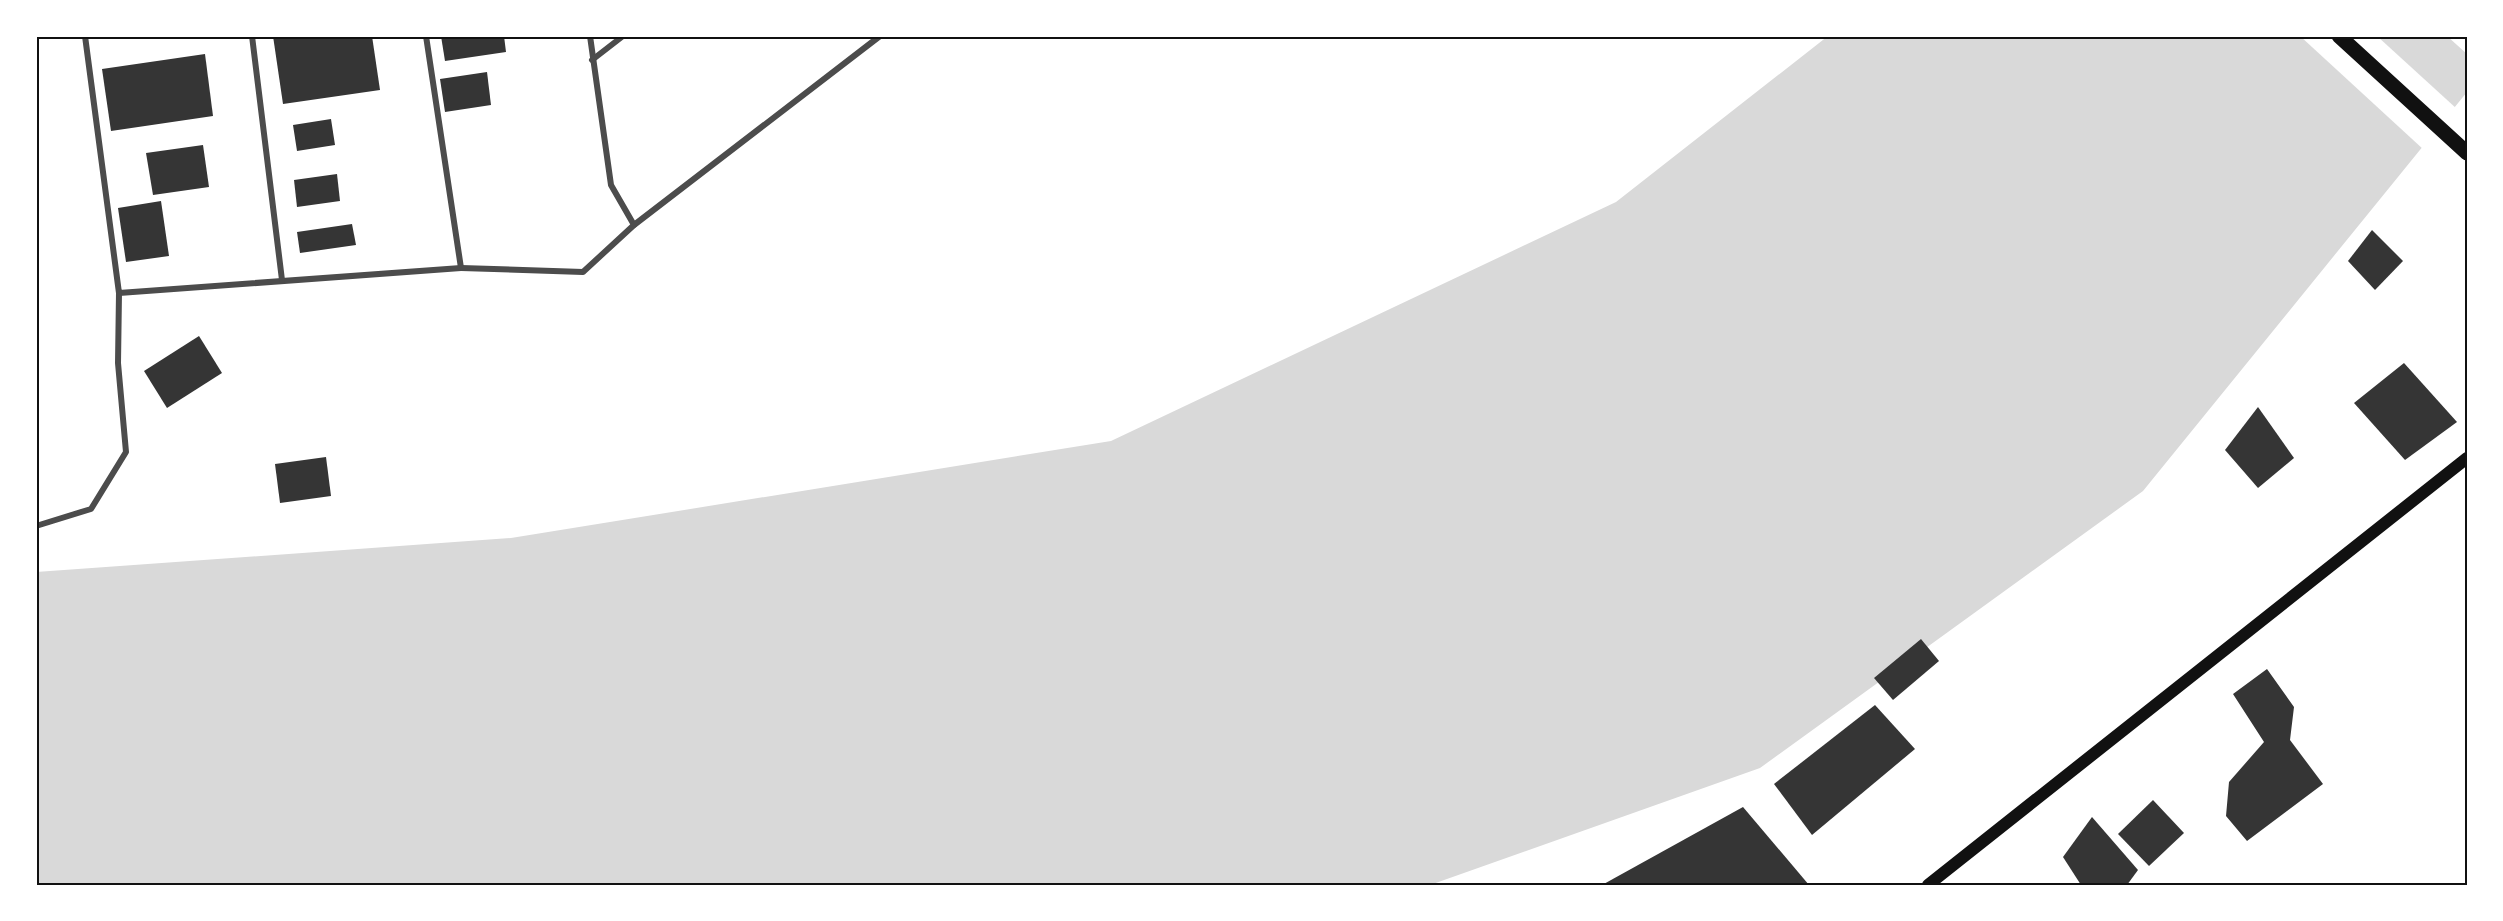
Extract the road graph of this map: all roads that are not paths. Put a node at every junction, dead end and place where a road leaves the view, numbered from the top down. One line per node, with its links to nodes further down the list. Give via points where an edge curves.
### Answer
1 (85, 36): 13 (street)
2 (252, 36): 12 (street)
3 (426, 36): 11 (street)
4 (590, 36): 8 (street)
5 (623, 36): 8 (street)
6 (880, 36): 10 (street)
7 (2339, 36): 9 (main road)
8 (592, 60): 10 (street, via 611,185)
9 (2464, 150)
10 (634, 225): 11 (street, via 583,272)
11 (460, 268): 12 (street)
12 (282, 280): 13 (street)
13 (118, 293): 15 (street, via 118,363 126,452 91,509)
14 (2467, 459): 16 (main road)
15 (36, 526)
16 (1928, 885)

